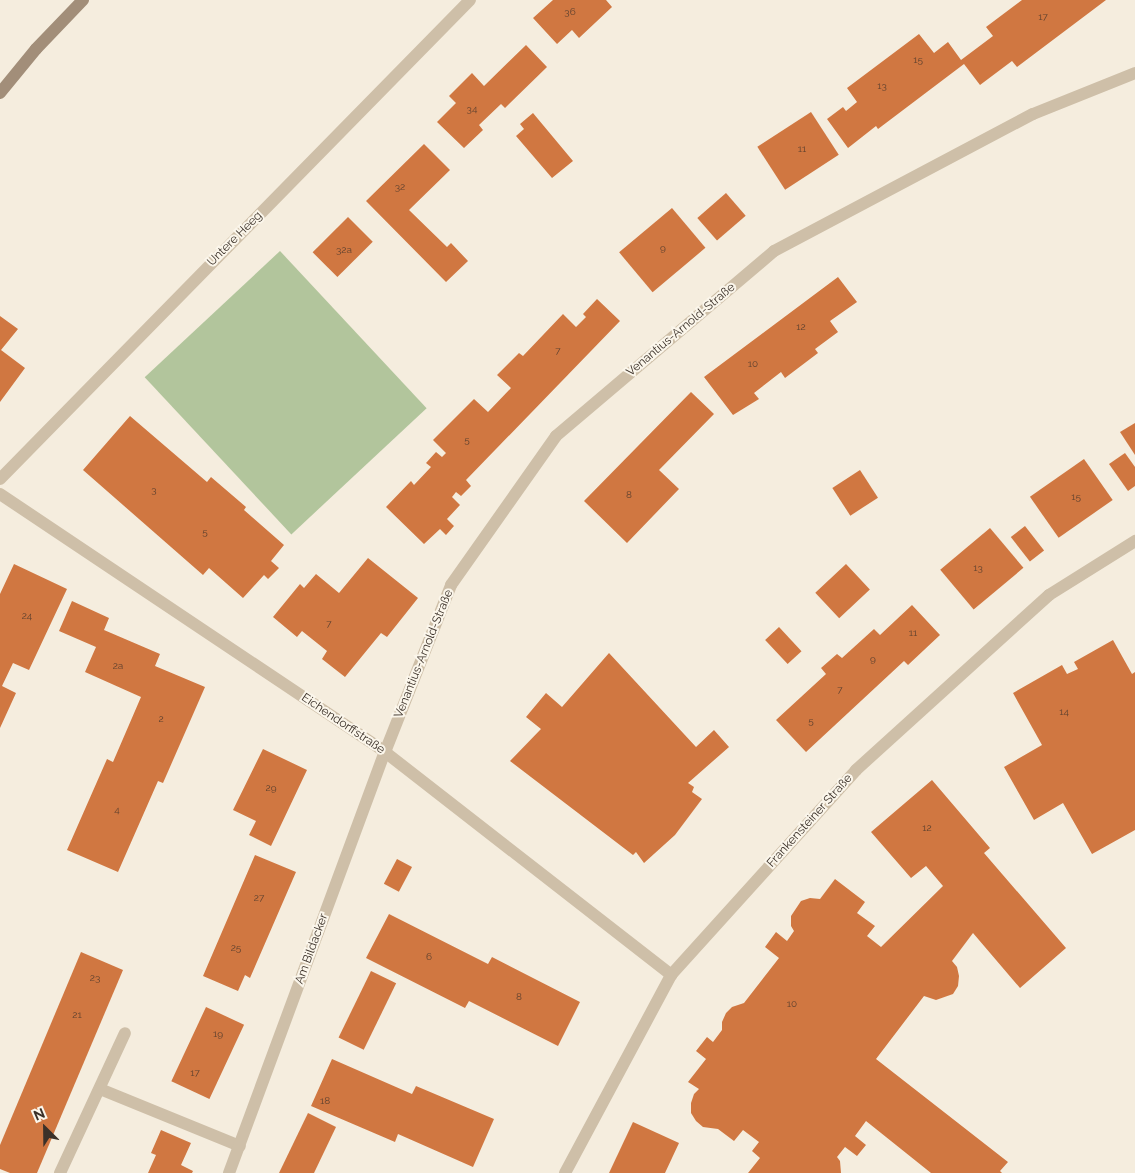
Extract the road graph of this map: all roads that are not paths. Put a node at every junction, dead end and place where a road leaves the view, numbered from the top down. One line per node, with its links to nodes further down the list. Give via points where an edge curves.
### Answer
1 (83, 0): 4 (main road)
2 (470, 0): 5 (street, Untere Heeg)
3 (1135, 73): 8 (street, Venantius-Arnold-Straße, via 1033,114 774,251 556,436 451,586)
4 (0, 93)
5 (0, 479)
6 (0, 494): 8 (street, Eichendorffstraße)
7 (1135, 541): 9 (street, Frankensteiner Straße, via 1050,595 856,770)
8 (385, 752): 9 (street, Eichendorffstraße); 12 (street, Am Bildacker)
9 (671, 975): 15 (street, Frankensteiner Straße)
10 (125, 1034): 11 (street)
11 (100, 1089): 12 (street); 13 (street)
12 (240, 1146): 14 (street, Am Bildacker)
13 (60, 1173)
14 (230, 1173)
15 (565, 1173)

